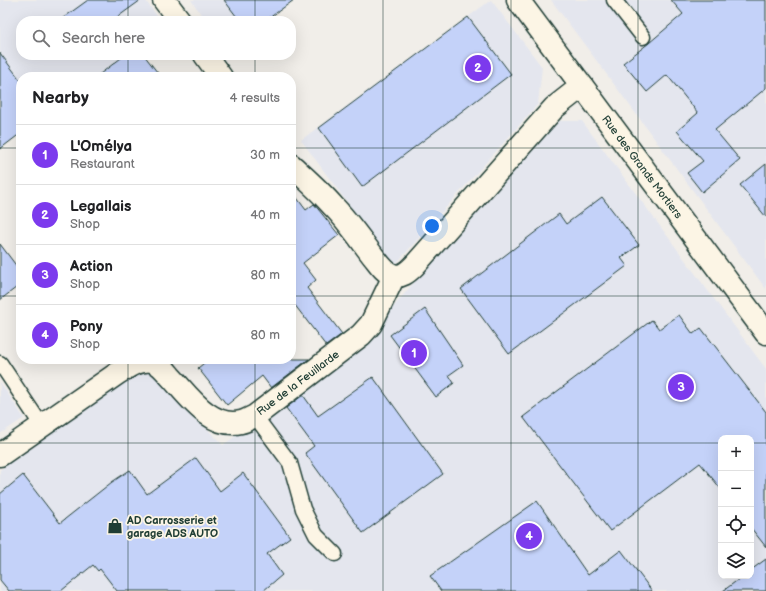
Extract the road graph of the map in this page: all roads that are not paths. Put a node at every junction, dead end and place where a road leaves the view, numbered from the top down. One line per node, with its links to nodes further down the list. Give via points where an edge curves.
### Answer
1 (164, 0): 4 (street)
2 (518, 0): 8 (street, Rue des Grands Mortiers)
3 (614, 0): 5 (lane)
4 (176, 16)
5 (643, 37)
6 (209, 60): 7 (street)
7 (217, 72)
8 (582, 86): 10 (street, via 554,108 414,266 401,276); 11 (street, Rue des Grands Mortiers)
9 (296, 169): 10 (street, via 334,206 377,261)
10 (394, 276): 15 (street, Rue de la Feuillarde, via 371,324 361,336)
11 (766, 333)
12 (0, 363): 16 (lane)
13 (135, 364): 16 (street, Rue de la Feuillarde)
14 (159, 364): 15 (street, Rue de la Feuillarde, via 198,406 216,419 228,423 241,422)
15 (255, 416): 18 (lane, via 290,464 303,508 316,536)
16 (42, 426): 17 (street, Rue de la Feuillarde)
17 (0, 456)
18 (335, 554)

